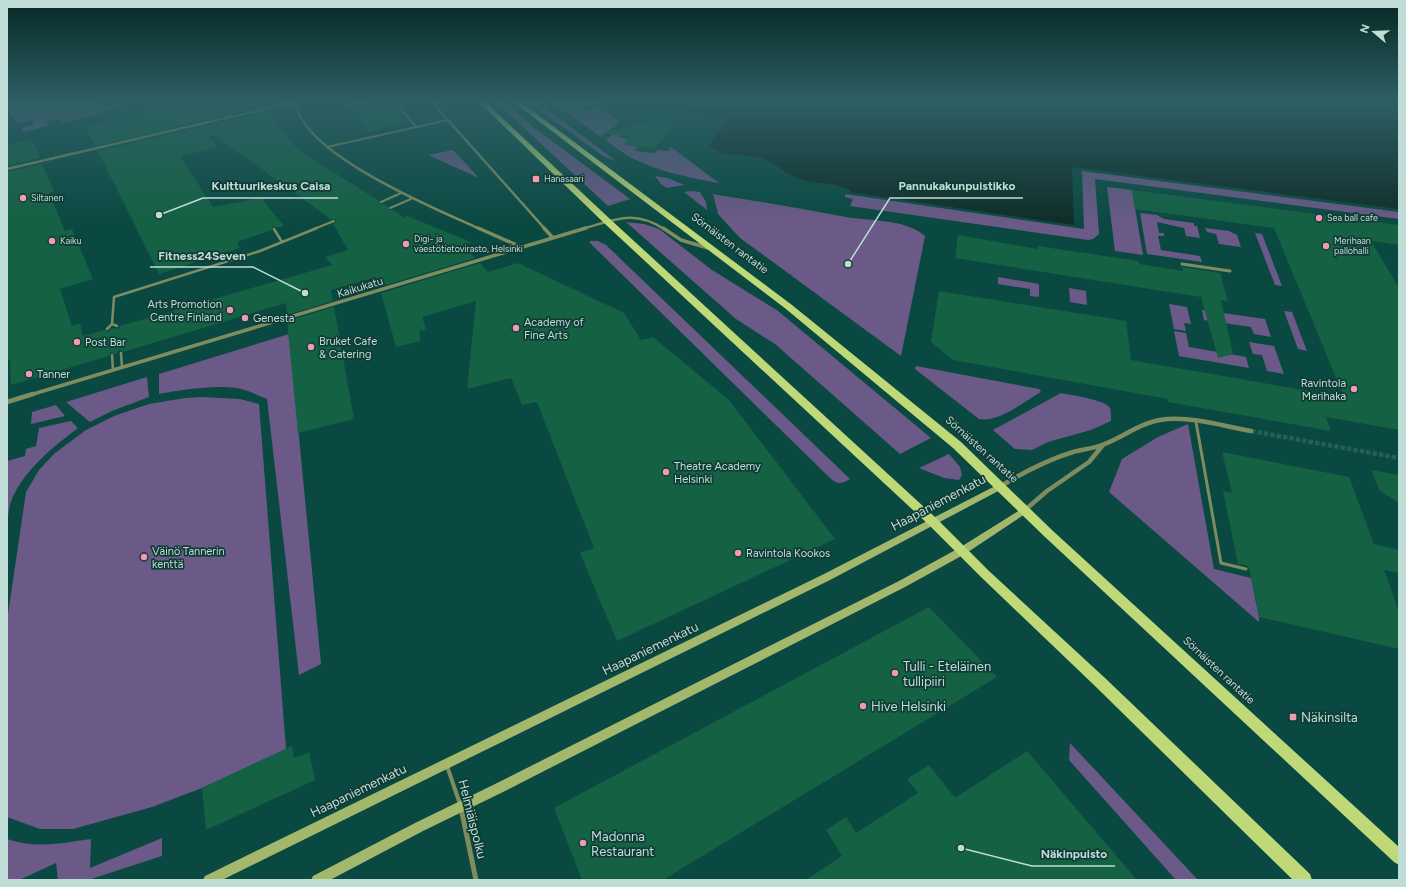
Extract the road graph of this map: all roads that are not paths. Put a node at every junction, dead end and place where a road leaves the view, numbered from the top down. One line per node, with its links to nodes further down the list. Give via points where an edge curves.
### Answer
1 (124, 141): 8 (street)
2 (321, 141): 7 (street)
3 (353, 141): 7 (lane)
4 (467, 141): 16 (street)
5 (523, 141): 14 (main road)
6 (567, 141): 19 (main road, Sörnäisten rantatie)
7 (328, 147): 9 (street, via 352,166)
8 (7, 169)
9 (402, 193): 10 (street); 11 (lane)
10 (411, 199): 12 (lane); 18 (street)
11 (381, 202)
12 (390, 208)
13 (334, 221): 17 (lane)
14 (607, 221): 16 (street, Kaikukatu); 19 (street, Kaikukatu, via 626,217 645,220 655,223 681,240); 35 (main road)
15 (274, 229): 17 (lane)
16 (553, 238): 18 (street, Kaikukatu)
17 (282, 242): 22 (lane, via 114,297)
18 (521, 247): 27 (street, Kaikukatu)
19 (714, 250): 33 (main road, Sörnäisten rantatie, via 789,307 945,435)
20 (1182, 264): 21 (street)
21 (1230, 271)
22 (112, 324): 23 (lane); 24 (lane)
23 (116, 326)
24 (107, 329)
25 (121, 352): 27 (lane)
26 (112, 355): 28 (lane)
27 (122, 367): 28 (street, Kaikukatu)
28 (113, 370): 29 (street, Kaikukatu)
29 (7, 402)
30 (1196, 422): 31 (street, Haapaniemenkatu); 32 (street, Haapaniemenkatu, via 1168,419 1149,421); 37 (lane, via 1221,563)
31 (1251, 431)
32 (1104, 445): 33 (street, Haapaniemenkatu, via 1073,452 1041,464 1024,471); 34 (street, Haapaniemenkatu, via 1089,462)
33 (1001, 486): 34 (main road, Sörnäisten rantatie); 35 (main road, Haapaniemenkatu)
34 (1024, 510): 36 (main road, Haapaniemenkatu); 40 (main road, Sörnäisten rantatie)
35 (932, 521): 36 (main road); 38 (main road, Haapaniemenkatu, via 827,577)
36 (962, 551): 39 (main road, Haapaniemenkatu, via 902,584); 44 (main road)
37 (1246, 569)
38 (447, 764): 39 (lane, Helmiäispolku); 41 (main road, Haapaniemenkatu)
39 (461, 807): 42 (main road, Haapaniemenkatu); 43 (street, Helmiäispolku)
40 (1399, 856)
41 (208, 880)
42 (317, 880)
43 (476, 880)
44 (1304, 880)

